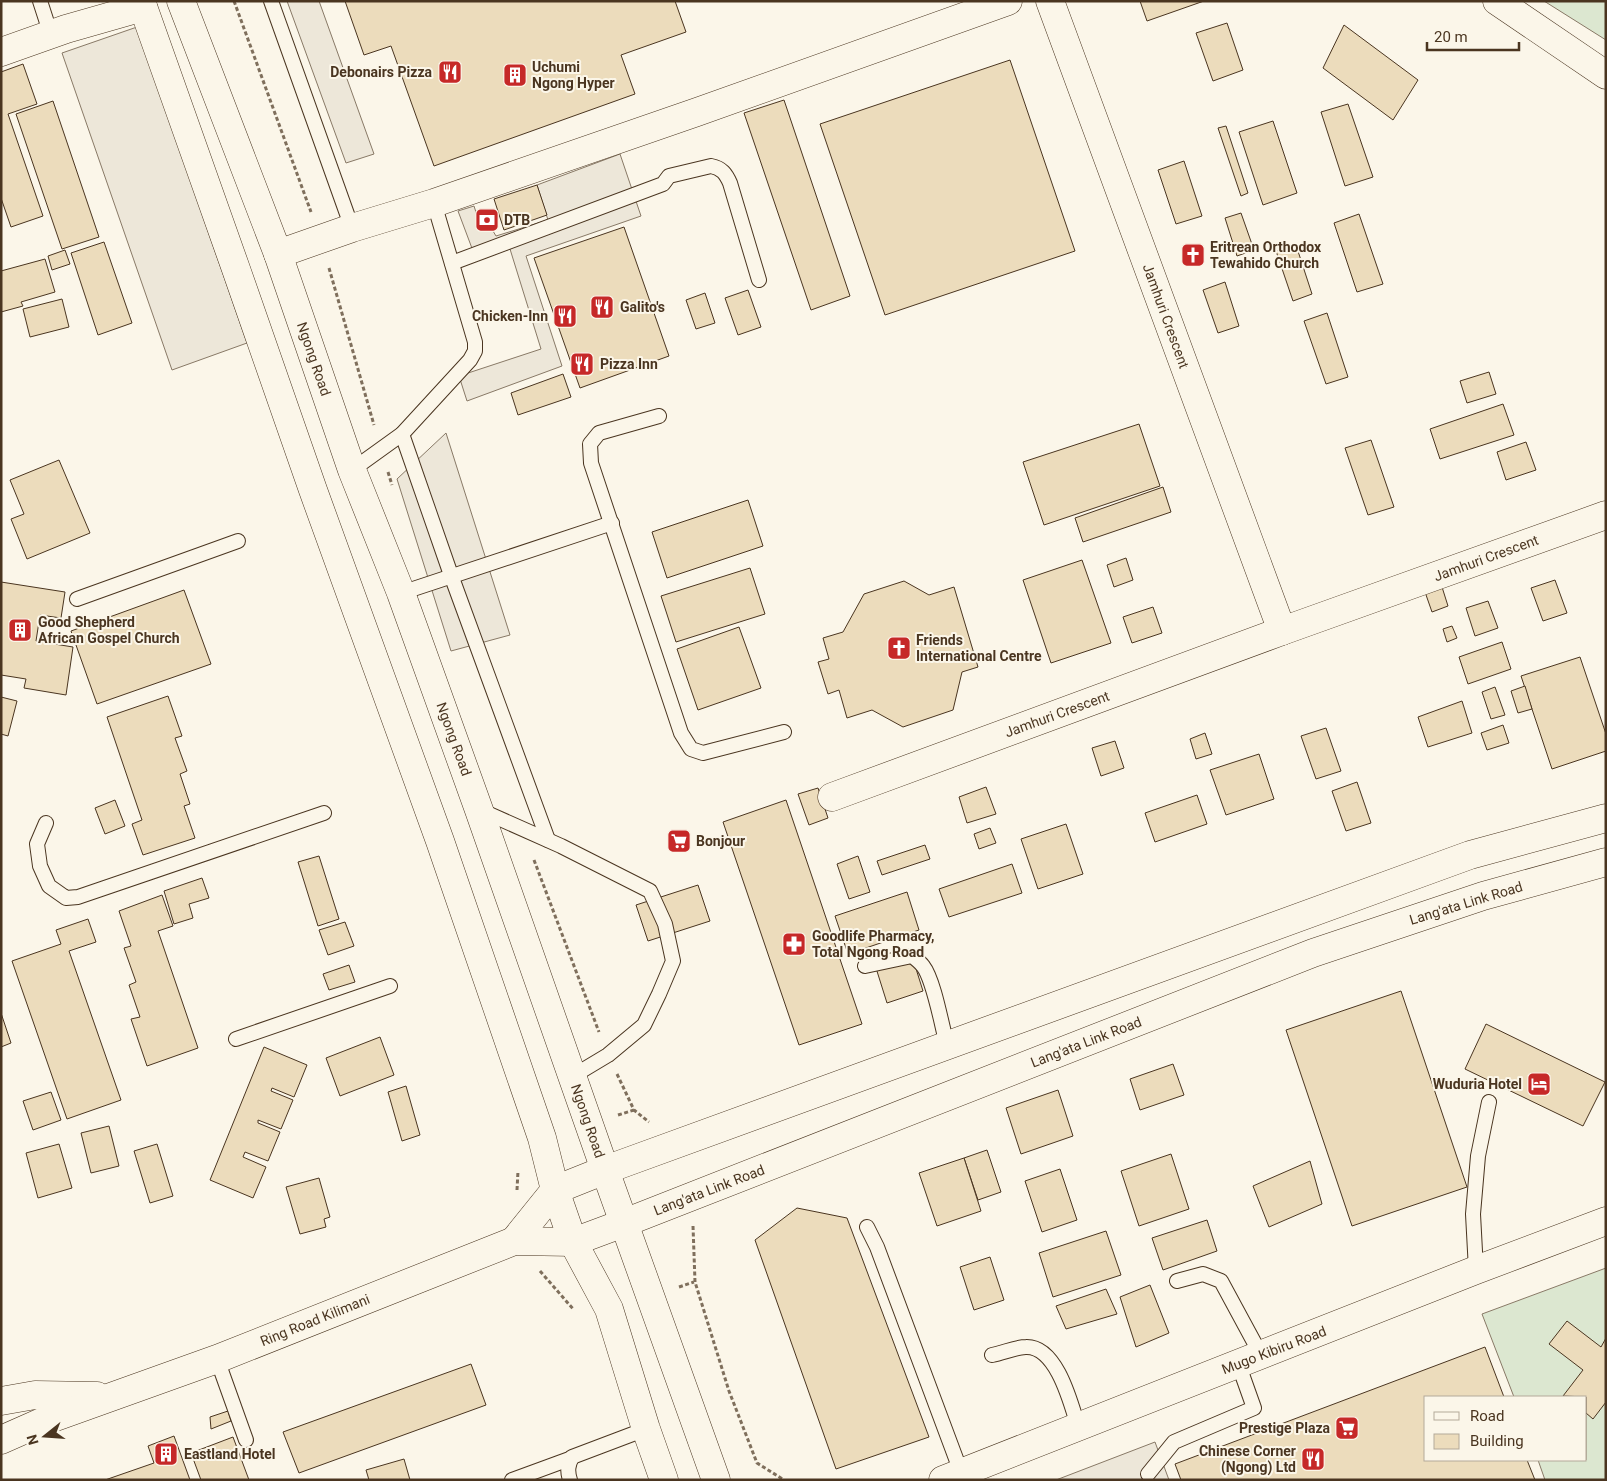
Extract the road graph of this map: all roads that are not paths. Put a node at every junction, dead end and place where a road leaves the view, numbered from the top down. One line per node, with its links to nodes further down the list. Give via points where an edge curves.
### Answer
1 (40, 1): 8 (lane)
2 (181, 1): 13 (main road, Ngong Road)
3 (271, 1): 12 (lane)
4 (1008, 1): 11 (main road)
5 (1050, 1): 25 (main road, Jamhuri Crescent)
6 (1497, 1): 10 (main road)
7 (142, 4): 8 (main road); 41 (main road, via 440,841 542,1138)
8 (51, 35): 9 (main road)
9 (1, 52)
10 (1606, 75)
11 (434, 203): 12 (main road); 14 (lane)
12 (352, 228): 13 (main road)
13 (278, 254): 18 (main road, Ngong Road)
14 (452, 263): 15 (lane, via 663,184 669,176 711,166 726,174 730,183); 17 (lane, via 475,351)
15 (759, 280)
16 (659, 416): 20 (lane, via 599,433 590,444 592,463)
17 (402, 434): 18 (lane); 22 (lane)
18 (352, 470): 23 (main road, Ngong Road)
19 (1606, 515): 25 (main road, Jamhuri Crescent)
20 (612, 523): 22 (lane); 26 (lane, via 681,734 691,749 703,753)
21 (238, 540): 24 (lane)
22 (451, 575): 23 (lane); 32 (lane)
23 (401, 593): 28 (main road, Ngong Road)
24 (77, 599)
25 (1282, 631): 27 (main road, Jamhuri Crescent)
26 (784, 732)
27 (832, 797)
28 (480, 810): 32 (lane); 38 (main road, Ngong Road)
29 (324, 813): 31 (lane, via 78,897 66,898 49,886 40,866 37,844)
30 (1606, 818): 37 (main road, via 1470,855)
31 (46, 823)
32 (548, 840): 38 (lane, via 650,891 665,924 673,961 644,1025 608,1055)
33 (1606, 862): 43 (main road, Lang'ata Link Road, via 1483,896 1313,953)
34 (865, 966): 37 (lane, via 912,956 918,961 931,984)
35 (390, 986): 36 (lane)
36 (236, 1039)
37 (947, 1045): 40 (main road)
38 (573, 1076): 40 (main road, Ngong Road)
39 (1489, 1102): 47 (lane, via 1478,1156 1473,1214)
40 (605, 1170): 41 (main road); 43 (main road, Ngong Road)
41 (555, 1190): 45 (main road); 46 (main road)
42 (1606, 1221): 47 (main road, Mugo Kibiru Road)
43 (624, 1223): 46 (main road, Lang'ata Link Road); 61 (main road, Ngong Road)
44 (867, 1227): 60 (lane, via 877,1247)
45 (514, 1241): 46 (main road); 50 (main road, Ring Road Kilimani)
46 (573, 1242): 55 (main road, via 609,1309)
47 (1476, 1270): 51 (main road, Mugo Kibiru Road)
48 (1177, 1281): 51 (lane, via 1203,1274 1222,1281)
49 (992, 1355): 54 (lane, via 1027,1347 1038,1350 1054,1364 1064,1383)
50 (217, 1359): 52 (main road, Ring Road Kilimani); 57 (lane)
51 (1250, 1359): 54 (main road, Mugo Kibiru Road); 59 (lane, via 1254,1408 1174,1442)
52 (115, 1396): 53 (main road, Ring Road Kilimani, via 35,1395); 56 (main road, Ring Road Kilimani)
53 (1, 1401)
54 (1078, 1426): 60 (main road, Mugo Kibiru Road)
55 (646, 1429): 58 (lane); 64 (main road)
56 (1, 1440)
57 (246, 1440)
58 (572, 1458): 62 (lane); 63 (lane, via 568,1465)
59 (1148, 1474)
60 (952, 1476)
61 (718, 1477)
62 (512, 1480)
63 (570, 1480)
64 (664, 1480)

